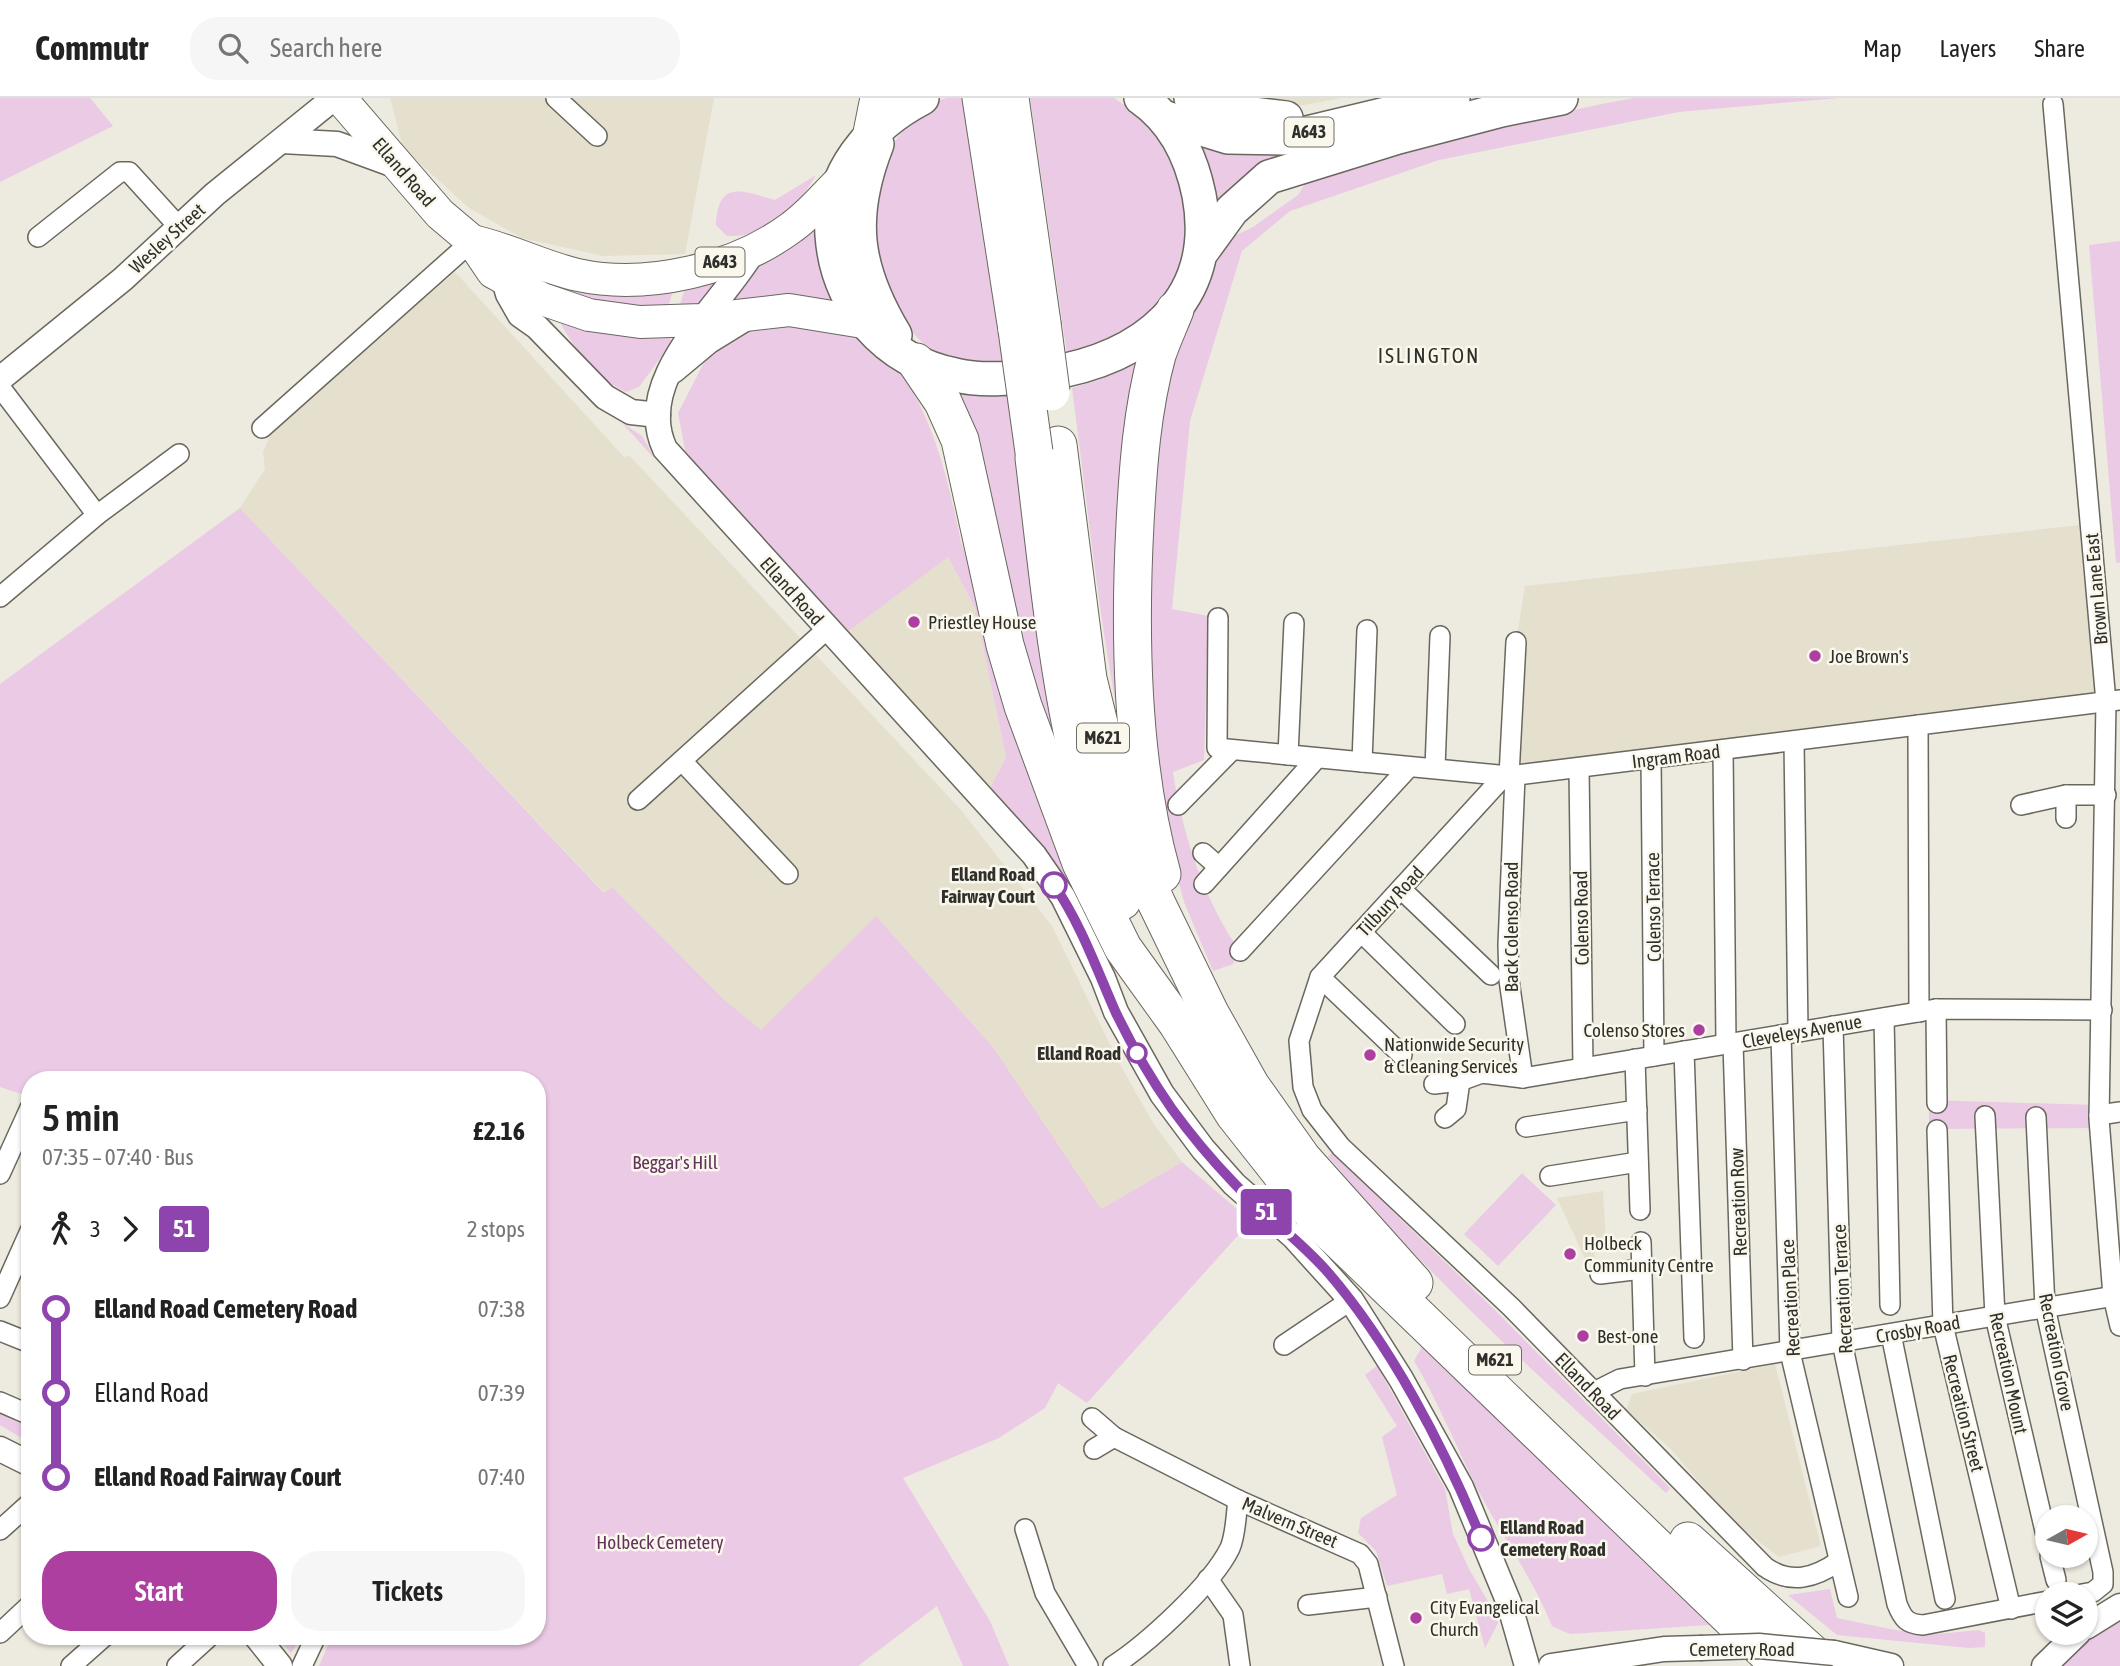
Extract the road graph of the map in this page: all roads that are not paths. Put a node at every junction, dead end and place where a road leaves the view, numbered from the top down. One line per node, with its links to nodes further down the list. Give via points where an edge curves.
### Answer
1 (334, 98): 14 (street, Wesley Street)
2 (340, 98): 15 (main road, Elland Road / A643)
3 (556, 98): 12 (street)
4 (922, 98): 11 (highway)
5 (981, 98): 13 (highway, M621)
6 (1010, 98): 13 (highway, M621)
7 (1453, 98): 10 (highway, A643, via 1286,138 1228,137)
8 (1561, 98): 21 (highway, A643, via 1385,141 1269,177 1232,210)
9 (2053, 104): 42 (street, Brown Lane East)
10 (1166, 105): 21 (highway, via 1195,175)
11 (878, 118): 16 (highway); 27 (highway, via 857,218 861,257 877,306)
12 (597, 136)
13 (1003, 137): 74 (highway, M621, bridge, via 1046,448 1088,679 1126,833 1156,902)
14 (282, 141): 15 (street, via 337,144); 17 (street, Wesley Street)
15 (397, 166): 19 (main road, Elland Road / A643, via 440,214)
16 (838, 183): 20 (main road, Elland Road / A643, via 792,228); 26 (highway, via 833,249 845,291)
17 (179, 227): 18 (street, via 130,172 120,172); 29 (street, Wesley Street)
18 (37, 237)
19 (472, 241): 20 (main road, Elland Road / A643, via 579,275 612,279 681,272); 22 (main road, Elland Road / A643); 32 (street)
20 (755, 248): 25 (street, Elland Road)
21 (1203, 250): 23 (highway)
22 (504, 280): 25 (main road, Elland Road / A643, via 559,306 603,317 640,322); 31 (street, Elland Road, via 520,315 605,397 631,412)
23 (1175, 310): 27 (highway, via 1131,348 1063,371 985,378 957,376); 74 (highway, via 1157,355 1143,421 1132,577 1133,680 1154,846)
24 (752, 315): 25 (main road, Elland Road / A643); 26 (main road, Elland Road / A643, via 789,310); 28 (street, Elland Road)
25 (702, 320): 28 (street, Elland Road, via 683,345)
26 (863, 322): 27 (highway)
27 (916, 362): 74 (highway, via 948,410 960,440 1005,645 1043,765 1081,863 1123,948)
28 (671, 372): 31 (street, Elland Road)
29 (0, 379)
30 (0, 387): 34 (street)
31 (658, 415): 38 (street, Elland Road, via 661,440 672,460)
32 (262, 428)
33 (179, 454): 34 (street)
34 (97, 515): 35 (street)
35 (0, 597)
36 (1218, 618): 45 (street, via 1217,748)
37 (1294, 623): 47 (street)
38 (826, 630): 50 (street); 108 (street, Elland Road, via 1034,855 1063,897 1116,1012 1168,1103 1234,1184 1294,1237)
39 (1367, 630): 51 (street)
40 (1440, 636): 53 (street)
41 (1516, 642): 55 (street, Back Colenso Road)
42 (2113, 701): 43 (street, Ingram Road); 57 (street, Brown Lane East)
43 (1918, 725): 44 (street, Ingram Road); 72 (street)
44 (1794, 741): 46 (street, Ingram Road); 78 (street, Recreation Place)
45 (1231, 750): 47 (street, Ingram Road); 59 (street, via 1188,782)
46 (1723, 750): 49 (street, Ingram Road); 80 (street, Recreation Row)
47 (1288, 755): 48 (street, Ingram Road)
48 (1317, 758): 51 (street, Ingram Road); 63 (street)
49 (1651, 759): 54 (street, Ingram Road); 83 (street, Colenso Terrace)
50 (682, 761): 58 (street); 64 (street)
51 (1362, 762): 52 (street, Ingram Road)
52 (1409, 767): 53 (street, Ingram Road); 69 (street)
53 (1436, 768): 55 (street, Ingram Road)
54 (1579, 768): 55 (street, Ingram Road); 84 (street, Colenso Road)
55 (1509, 776): 66 (street, Tilbury Road); 85 (street, Back Colenso Road, via 1508,945)
56 (2066, 795): 57 (street); 60 (street); 61 (street)
57 (2106, 795): 67 (street, Brown Lane East)
58 (638, 800)
59 (1178, 804)
60 (2021, 804)
61 (2066, 818)
62 (1203, 853): 63 (street)
63 (1219, 867): 65 (street)
64 (788, 874)
65 (1204, 884)
66 (1401, 889): 68 (street, Tilbury Road); 70 (street)
67 (2113, 890): 73 (street, Brown Lane East)
68 (1362, 932): 71 (street, Tilbury Road); 76 (street)
69 (1242, 941)
70 (1491, 975)
71 (1320, 977): 79 (street, Tilbury Road); 82 (street)
72 (1927, 1010): 73 (street, Cleveleys Avenue); 75 (street, Cleveleys Avenue); 88 (street)
73 (2102, 1010): 91 (street, Brown Lane East)
74 (1194, 1018): 157 (highway, M621, via 1251,1086 1302,1158 1418,1287 1657,1513); 168 (highway, M621, via 1234,1114 1317,1219)
75 (1884, 1018): 77 (street, Cleveleys Avenue); 109 (street)
76 (1455, 1024)
77 (1833, 1026): 78 (street, Cleveleys Avenue); 118 (street, Recreation Terrace)
78 (1790, 1033): 80 (street, Cleveleys Avenue); 120 (street, Recreation Place)
79 (1299, 1041): 123 (street, Elland Road, via 1303,1087 1327,1131)
80 (1729, 1044): 81 (street, Cleveleys Avenue); 121 (street, Recreation Row)
81 (1684, 1051): 83 (street, Cleveleys Avenue); 116 (street)
82 (1402, 1055)
83 (1645, 1058): 84 (street, Cleveleys Avenue); 89 (street, Colenso Terrace)
84 (1583, 1068): 85 (street, Cleveleys Avenue)
85 (1514, 1077): 86 (street, Cleveleys Avenue, via 1482,1073)
86 (1460, 1081): 87 (street, Cleveleys Avenue); 94 (street, via 1456,1110)
87 (1434, 1084)
88 (1937, 1103)
89 (1637, 1110): 96 (street); 98 (street, Colenso Terrace)
90 (2120, 1112): 91 (street)
91 (2099, 1115): 106 (street, Brown Lane East)
92 (1986, 1116): 111 (street, Recreation Mount)
93 (2036, 1117): 110 (street, Recreation Grove)
94 (1445, 1118)
95 (21, 1128): 99 (street)
96 (1526, 1128)
97 (1937, 1130): 112 (street, Recreation Street)
98 (1638, 1161): 100 (street); 101 (street, Colenso Terrace)
99 (0, 1174)
100 (1550, 1176)
101 (1640, 1210)
102 (1641, 1242): 104 (street)
103 (21, 1251): 107 (street)
104 (1642, 1269): 105 (street); 122 (street)
105 (1600, 1274)
106 (2116, 1296): 110 (street, Crosby Road); 113 (street, Brown Lane East)
107 (0, 1298)
108 (1352, 1300): 119 (street); 166 (street, Elland Road, via 1461,1488 1509,1603)
109 (1890, 1305)
110 (2045, 1307): 111 (street, Crosby Road); 140 (street, Recreation Grove, via 2095,1529 2103,1584)
111 (1995, 1316): 112 (street, Crosby Road); 132 (street, Recreation Mount)
112 (1942, 1325): 115 (street, Crosby Road); 147 (street, Recreation Street)
113 (2120, 1326)
114 (0, 1331): 117 (street)
115 (1891, 1334): 118 (street, Crosby Road); 143 (street)
116 (1694, 1338)
117 (21, 1339)
118 (1842, 1342): 120 (street, Crosby Road); 147 (street, Recreation Terrace, via 1902,1618 1910,1625 1923,1625)
119 (1284, 1345)
120 (1790, 1352): 121 (street, Crosby Road); 136 (street, Recreation Place)
121 (1743, 1360): 122 (street, Crosby Road)
122 (1645, 1376): 123 (street, Crosby Road, via 1620,1379)
123 (1594, 1392): 136 (street, Elland Road, via 1765,1567 1783,1577 1814,1577)
124 (0, 1402): 125 (street)
125 (21, 1411)
126 (1092, 1418): 127 (street, Malvern Street)
127 (1114, 1437): 129 (street); 131 (street, Malvern Street)
128 (0, 1449): 130 (street)
129 (1094, 1449)
130 (21, 1460)
131 (1238, 1500): 138 (street, via 1230,1547); 141 (street, Malvern Street, via 1360,1554 1368,1564)
132 (2039, 1505)
133 (21, 1511): 135 (street)
134 (1025, 1528): 162 (street, via 1045,1593)
135 (0, 1530)
136 (1839, 1561): 142 (street, Recreation Place)
137 (2053, 1568): 139 (street)
138 (1208, 1580): 163 (street, via 1137,1650); 164 (street, via 1233,1615)
139 (2056, 1580)
140 (2098, 1588)
141 (1377, 1597): 145 (street); 165 (street, Malvern Street)
142 (1848, 1597)
143 (1945, 1599)
144 (2035, 1604): 147 (street)
145 (1308, 1605)
146 (2120, 1606): 149 (street)
147 (2011, 1609)
148 (21, 1613): 150 (street)
149 (2098, 1620)
150 (0, 1633)
151 (94, 1645): 158 (street)
152 (200, 1645): 159 (street)
153 (263, 1645): 160 (street)
154 (312, 1645): 161 (street)
155 (2065, 1645): 156 (street)
156 (2050, 1658): 170 (street)
157 (1830, 1659): 167 (street, Cemetery Road, bridge, via 1759,1646 1606,1656); 169 (street, Cemetery Road)
158 (71, 1666)
159 (177, 1666)
160 (280, 1666)
161 (302, 1666)
162 (1088, 1666)
163 (1113, 1666)
164 (1240, 1666)
165 (1394, 1666)
166 (1527, 1666)
167 (1551, 1666)
168 (1780, 1666)
169 (1891, 1666)
170 (2024, 1666)

